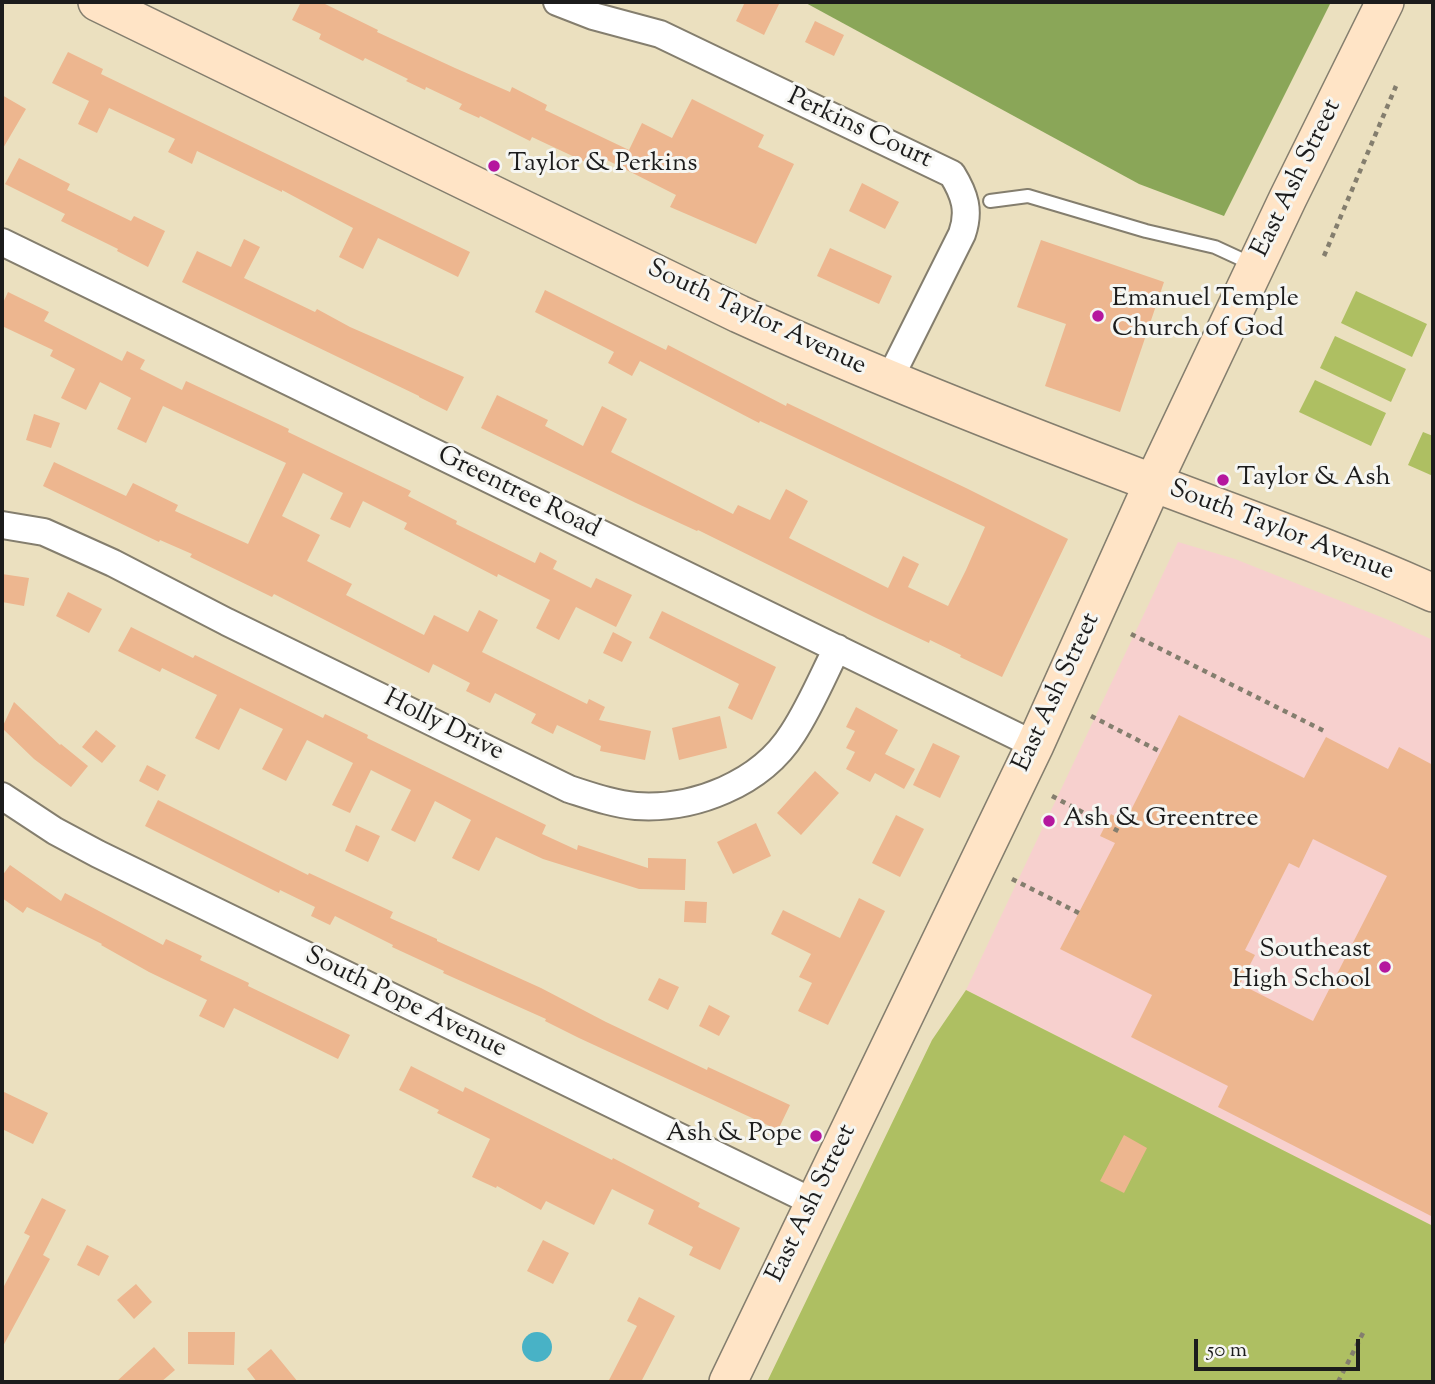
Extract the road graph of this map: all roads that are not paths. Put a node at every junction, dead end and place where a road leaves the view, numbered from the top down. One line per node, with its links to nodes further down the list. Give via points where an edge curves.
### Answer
1 (557, 2): 4 (street, Perkins Court, via 660,34 952,174)
2 (1385, 2): 6 (street, East Ash Street)
3 (108, 4): 7 (street, South Taylor Avenue, via 739,314)
4 (978, 203): 6 (lane, via 1028,196 1215,247); 7 (street)
5 (2, 242): 11 (street, Greentree Road)
6 (1255, 266): 8 (street, East Ash Street)
7 (890, 380): 8 (street, South Taylor Avenue)
8 (1153, 483): 10 (street, South Taylor Avenue); 12 (street, East Ash Street)
9 (2, 525): 11 (street, Holly Drive, via 44,532 113,563 569,789 635,806 669,806 709,797 765,766 793,735)
10 (1433, 593)
11 (837, 648): 12 (street, Greentree Road)
12 (1035, 745): 14 (street, East Ash Street)
13 (2, 796): 14 (street, South Pope Avenue, via 98,855)
14 (813, 1202): 15 (street, East Ash Street)
15 (728, 1382)

